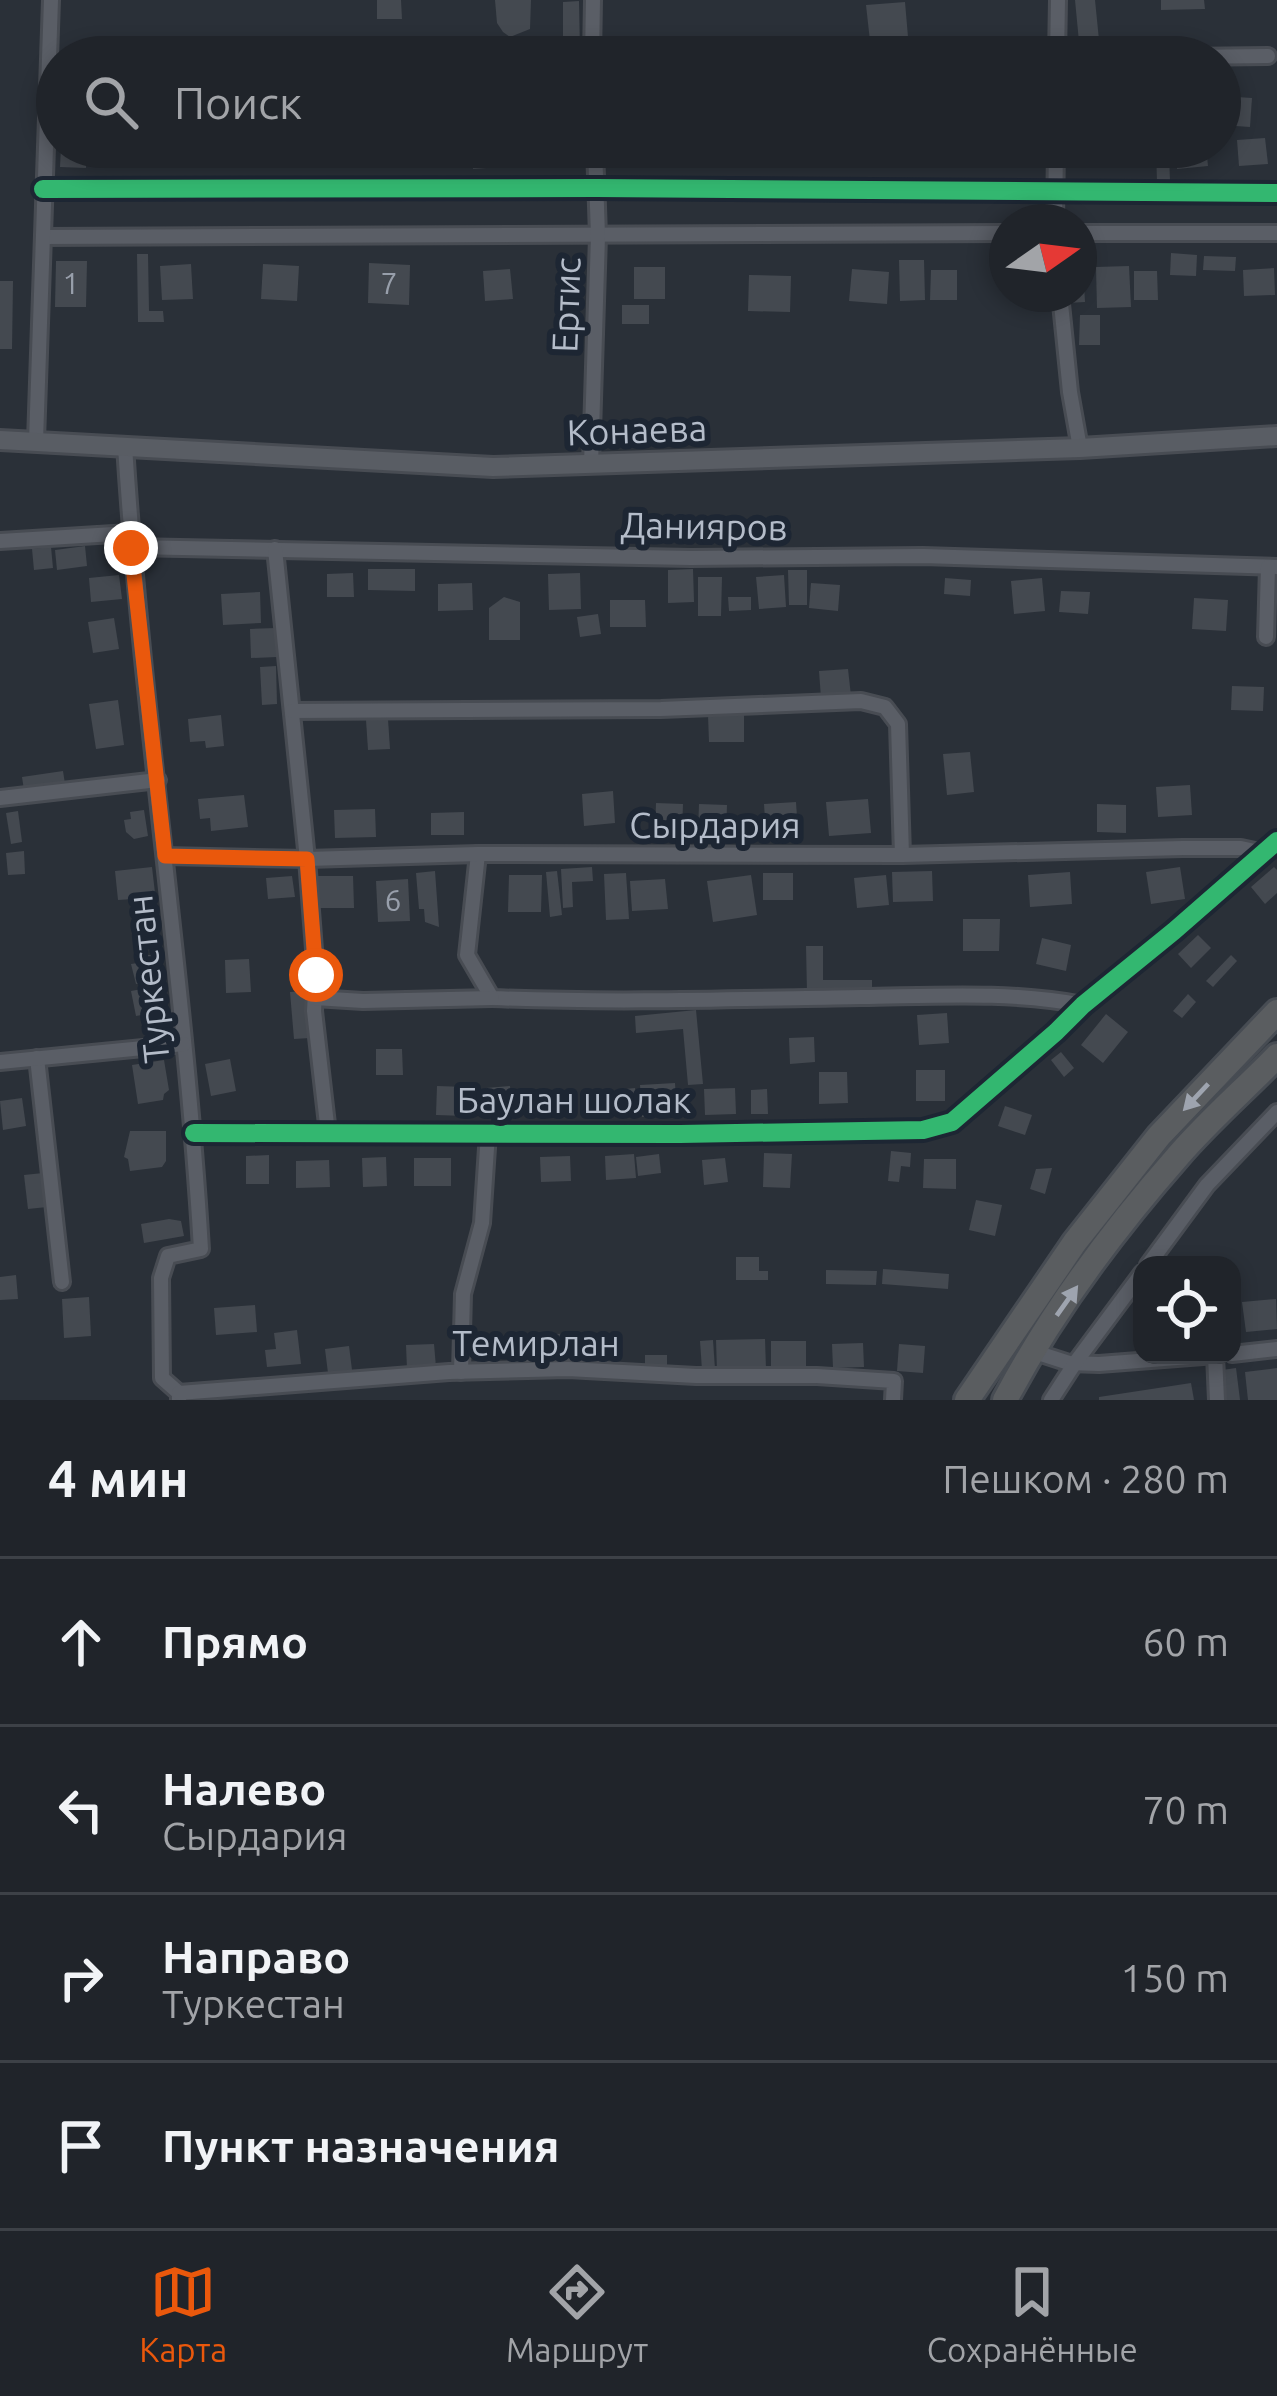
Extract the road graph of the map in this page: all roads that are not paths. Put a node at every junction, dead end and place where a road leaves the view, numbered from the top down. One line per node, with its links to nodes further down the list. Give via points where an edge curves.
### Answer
1 (50, 0): 4 (street)
2 (593, 0): 5 (street)
3 (1058, 0): 6 (street)
4 (52, 36)
5 (592, 36)
6 (1057, 36)
7 (1241, 56): 8 (street)
8 (1268, 56)
9 (45, 168): 13 (street)
10 (596, 168): 12 (street, Ертис)
11 (1056, 168): 14 (street)
12 (596, 188): 13 (street); 14 (street); 20 (street, Ертис)
13 (44, 189): 21 (street)
14 (1056, 193): 15 (street); 16 (street)
15 (1277, 193)
16 (1056, 204)
17 (989, 233): 20 (street)
18 (1097, 233): 19 (street)
19 (1277, 233)
20 (598, 236): 21 (street); 28 (street, Ертис)
21 (43, 237): 25 (street)
22 (1062, 312): 27 (street)
23 (1277, 436): 27 (main road, Конаева)
24 (0, 440): 25 (main road, Конаева)
25 (36, 441): 26 (main road, Конаева)
26 (125, 446): 28 (main road, Конаева); 29 (street, Туркестан)
27 (1080, 448): 28 (main road, Конаева)
28 (591, 465)
29 (131, 540): 30 (street, Данияров); 31 (street, Данияров); 35 (street, Туркестан)
30 (0, 541)
31 (275, 549): 32 (street, Данияров); 34 (street)
32 (1272, 567): 33 (street)
33 (1266, 638)
34 (292, 711): 40 (street, via 861,700 885,706 898,724); 42 (street)
35 (158, 780): 36 (street); 41 (street, Туркестан)
36 (0, 798)
37 (1277, 841): 38 (street)
38 (1264, 853): 40 (street, Сырдария); 45 (street)
39 (478, 854): 40 (street, Сырдария); 42 (street, Сырдария); 44 (street, via 467,955)
40 (902, 855)
41 (165, 856): 42 (street, Сырдария); 47 (street, Туркестан)
42 (307, 859): 43 (street)
43 (315, 998): 44 (street); 53 (street)
44 (492, 998): 45 (street, via 954,995)
45 (1083, 1005): 54 (street, Баулан шолак, via 952,1122 923,1130)
46 (1277, 1012): 67 (highway, one-way to 67, via 1159,1136)
47 (184, 1044): 49 (street); 52 (street, Туркестан)
48 (1277, 1056): 59 (highway, one-way to 48, via 1179,1154)
49 (38, 1058): 50 (street); 56 (street)
50 (0, 1062)
51 (1277, 1112): 55 (street)
52 (194, 1132): 53 (street, Баулан шолак); 65 (street, Туркестан, via 201,1249 167,1256 161,1278 162,1378)
53 (328, 1133): 54 (street, Баулан шолак)
54 (488, 1133): 64 (street, via 482,1223 463,1294)
55 (1155, 1256)
56 (62, 1282)
57 (1133, 1285): 62 (street)
58 (1277, 1349): 60 (street)
59 (1033, 1351): 62 (street); 68 (highway)
60 (1241, 1353)
61 (1133, 1361): 62 (street)
62 (1075, 1363): 69 (street)
63 (1216, 1364): 70 (street)
64 (461, 1372): 65 (street, Темирлан); 66 (street, Темирлан, via 818,1376 895,1382)
65 (179, 1396)
66 (893, 1400)
67 (967, 1400)
68 (1005, 1400)
69 (1051, 1400)
70 (1217, 1400)

